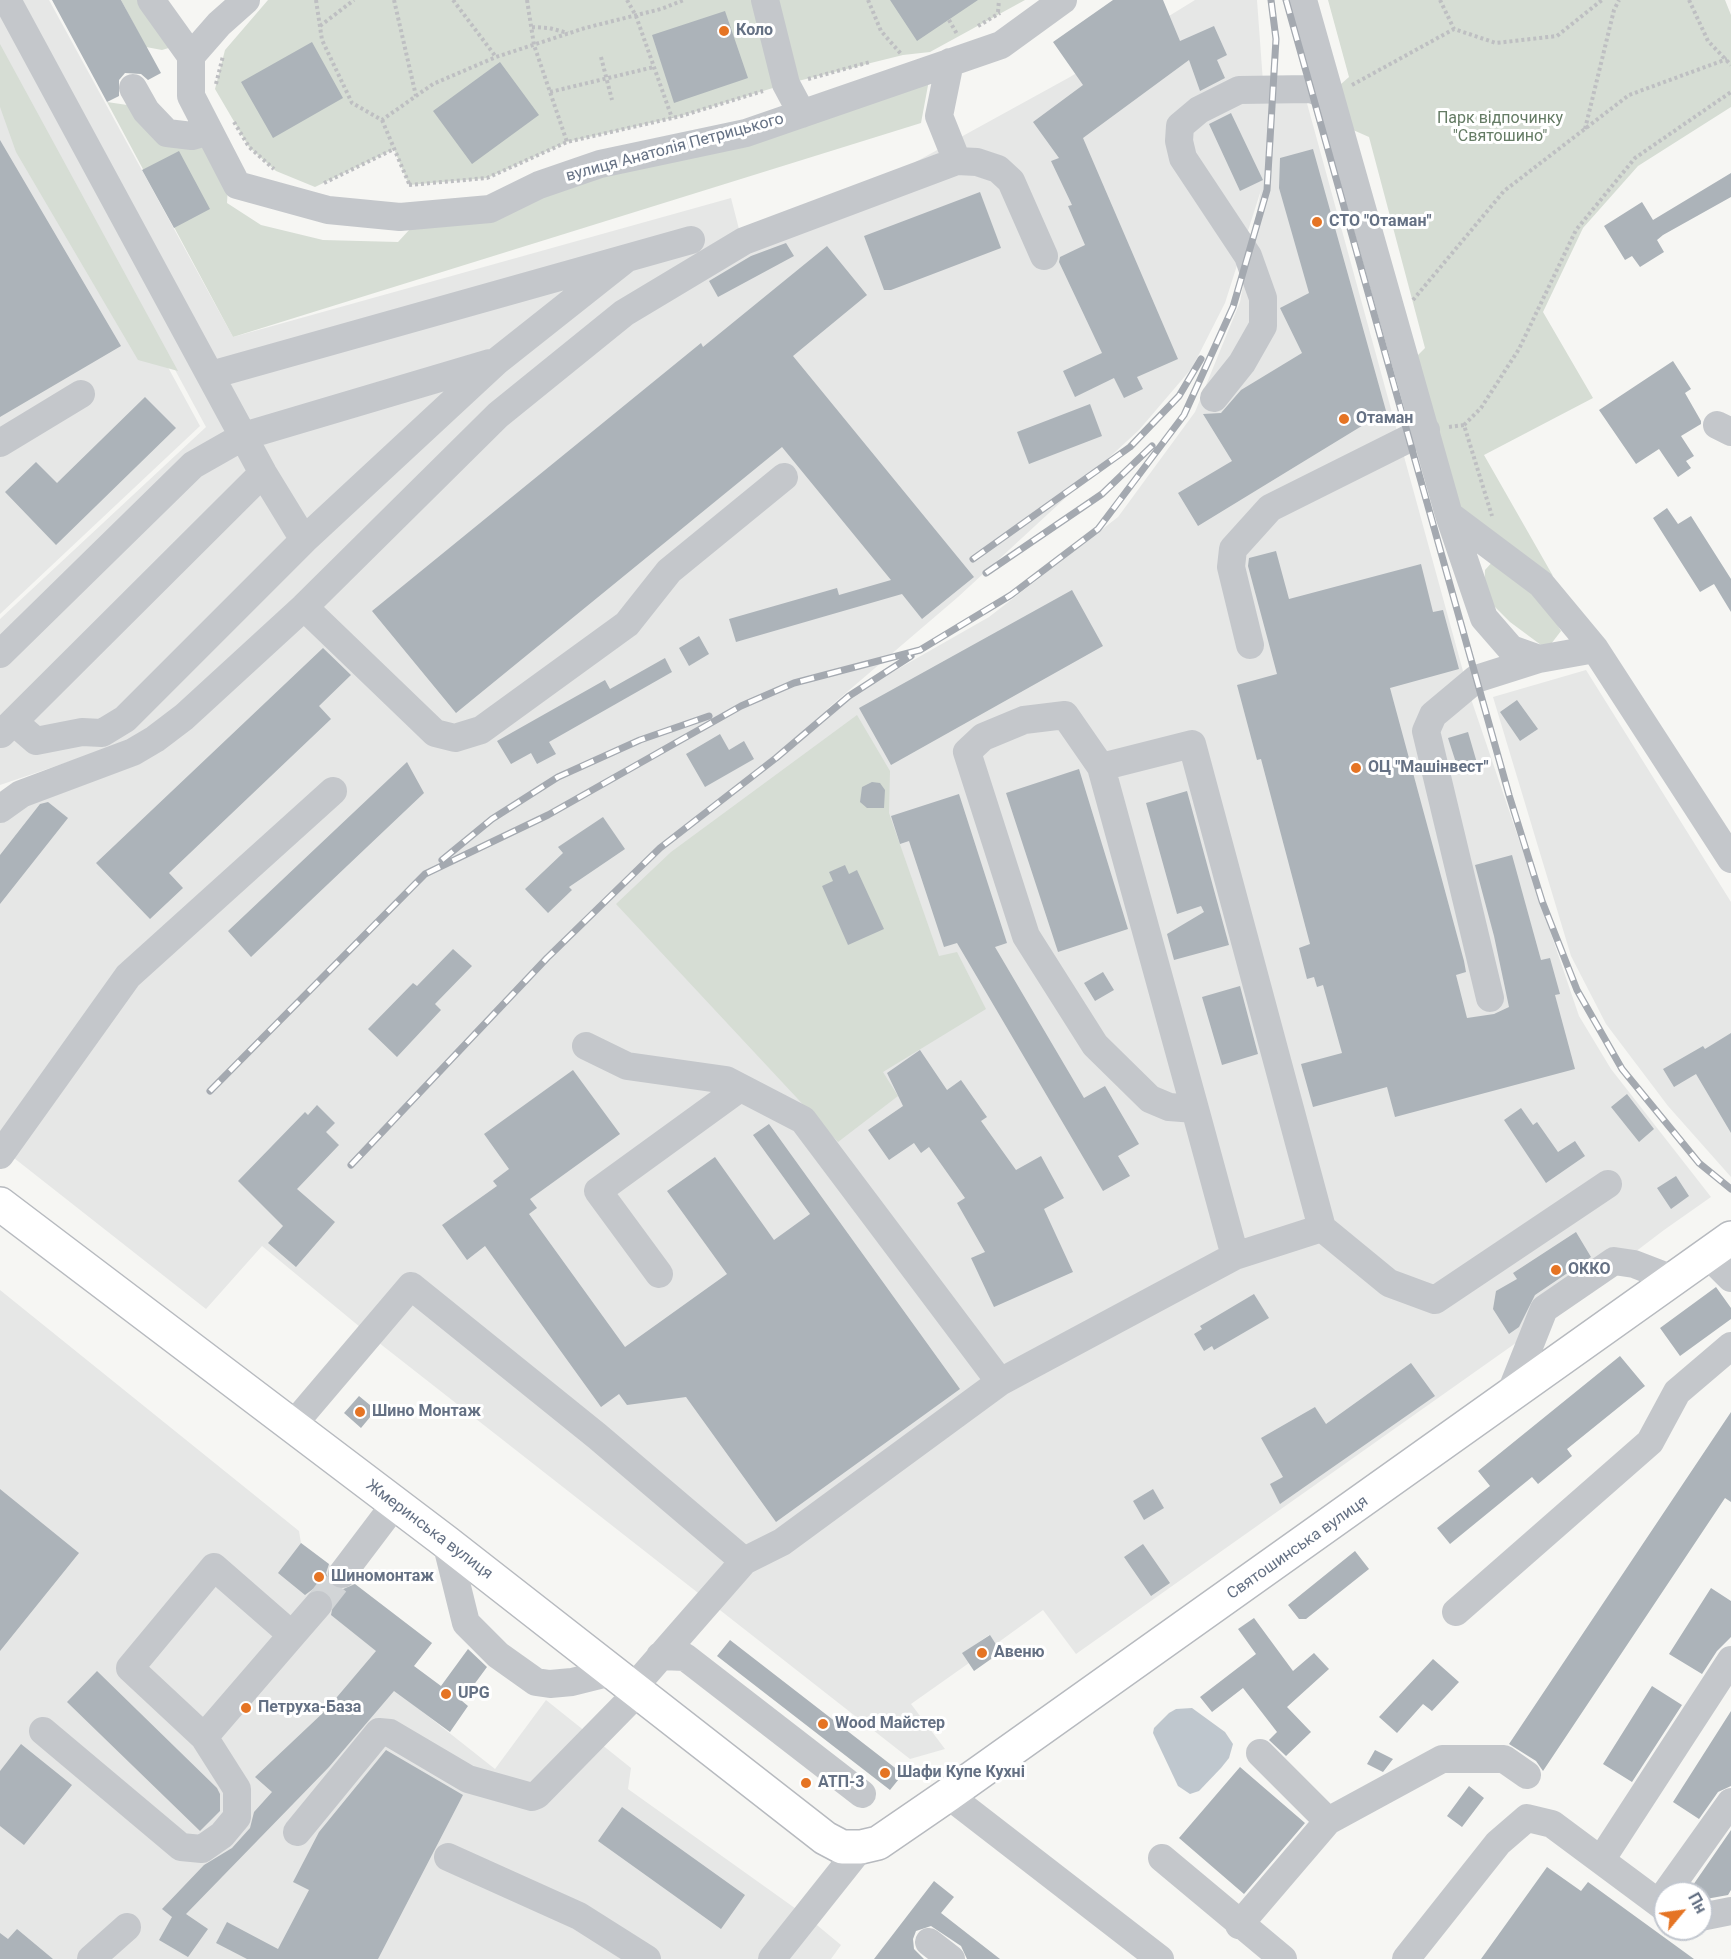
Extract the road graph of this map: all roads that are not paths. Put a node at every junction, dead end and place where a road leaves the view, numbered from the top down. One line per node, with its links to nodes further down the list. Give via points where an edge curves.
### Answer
1 (7, 0): 18 (street)
2 (151, 0): 8 (street)
3 (246, 0): 8 (street)
4 (765, 0): 11 (street, via 786,84)
5 (1063, 0): 7 (street, вулиця Анатолія Петрицького, via 1001,45)
6 (1303, 0): 10 (street)
7 (952, 47): 11 (street, вулиця Анатолія Петрицького); 13 (street, via 939,116)
8 (191, 56): 12 (street, вулиця Анатолія Петрицького, via 191,96)
9 (132, 88): 12 (street, via 146,111 167,133 192,136)
10 (1330, 96): 20 (street, via 1311,89 1239,90 1199,110 1180,126 1183,158 1248,256 1263,298 1263,326 1242,363); 21 (street)
11 (802, 114): 12 (street, вулиця Анатолія Петрицького, via 746,133 600,164 539,185 490,209 400,217 327,210 237,185)
12 (220, 124)
13 (957, 161): 15 (street, via 998,169 1011,181); 28 (street, via 744,241 624,313 498,415)
14 (692, 240): 16 (street)
15 (1044, 256)
16 (627, 258): 17 (street); 18 (street)
17 (497, 361): 22 (street); 27 (street)
18 (211, 375): 22 (street)
19 (81, 394): 23 (street)
20 (1214, 398)
21 (1426, 430): 26 (street); 29 (street, via 1270,508 1233,549 1231,567)
22 (244, 436): 24 (street); 31 (street, via 193,465)
23 (0, 443)
24 (263, 473): 27 (street); 33 (street)
25 (784, 477): 28 (street, via 669,571 627,624 481,730 455,738 435,733)
26 (1449, 515): 30 (street, via 1541,584); 32 (street, via 1484,618 1511,650)
27 (304, 540): 33 (street, via 125,719 102,733 82,732 36,741)
28 (304, 606): 36 (street, via 156,739 133,752 21,794)
29 (1250, 645)
30 (1595, 649): 32 (street); 37 (street)
31 (0, 654)
32 (1539, 659): 38 (street, via 1476,679 1433,715 1426,730)
33 (7, 729)
34 (1101, 767): 41 (street); 41 (street, via 1065,715 1024,720 983,737 967,752 1026,936 1095,1045 1150,1099 1169,1107); 45 (street, via 1192,744)
35 (333, 790): 42 (street, via 128,976)
36 (0, 809)
37 (1731, 859)
38 (1490, 998)
39 (586, 1046): 40 (street, via 627,1066 726,1080)
40 (740, 1088): 48 (street, via 598,1191); 52 (street, via 803,1120)
41 (1195, 1109): 47 (street)
42 (0, 1155)
43 (1608, 1184): 45 (street, via 1435,1300 1389,1283)
44 (0, 1204): 54 (main road, Жмеринська вулиця)
45 (1322, 1228): 47 (street)
46 (1719, 1246): 49 (street); 50 (main road, Святошинська вулиця)
47 (1235, 1256): 52 (street)
48 (659, 1274)
49 (1731, 1278)
50 (1673, 1280): 53 (main road, Святошинська вулиця); 53 (street, via 1634,1264 1614,1261 1544,1309)
51 (1731, 1346): 60 (street, via 1677,1392 1650,1442)
52 (1000, 1382): 57 (street, via 783,1542)
53 (1509, 1398): 70 (main road, Святошинська вулиця)
54 (292, 1426): 55 (main road, Жмеринська вулиця); 57 (street, via 411,1286)
55 (395, 1504): 56 (main road, Жмеринська вулиця); 58 (street)
56 (446, 1542): 64 (main road, Жмеринська вулиця); 64 (street, via 466,1623 498,1655 536,1682)
57 (744, 1561): 62 (street)
58 (342, 1574)
59 (318, 1605): 61 (street)
60 (1456, 1612)
61 (292, 1635): 66 (street); 66 (street, via 214,1567 130,1668)
62 (660, 1656): 64 (street); 69 (street, via 685,1657)
63 (1731, 1660): 77 (street)
64 (628, 1684): 73 (street, via 532,1797 468,1779 390,1733 379,1732); 74 (main road, Жмеринська вулиця, via 825,1838 842,1847)
65 (43, 1731): 66 (street, via 181,1846 202,1849 222,1835 237,1817 237,1790)
66 (204, 1737)
67 (1260, 1754): 72 (street)
68 (1527, 1775): 72 (street, via 1504,1759 1442,1759)
69 (862, 1794)
70 (948, 1795): 74 (main road, Святошинська вулиця, via 878,1843); 89 (street)
71 (1731, 1802): 78 (street)
72 (1328, 1821): 82 (street)
73 (297, 1832)
74 (861, 1847): 87 (street)
75 (448, 1857): 86 (street, via 579,1916)
76 (1162, 1858): 82 (street)
77 (1601, 1860): 79 (street); 91 (street, via 1552,1824 1527,1818 1498,1843)
78 (1676, 1881)
79 (1653, 1892)
80 (1731, 1911): 81 (street)
81 (1713, 1915)
82 (1239, 1924): 90 (street)
83 (128, 1927): 85 (street)
84 (929, 1942): 88 (street)
85 (92, 1959)
86 (647, 1959)
87 (772, 1959)
88 (951, 1959)
89 (1160, 1959)
90 (1283, 1959)
91 (1406, 1959)

